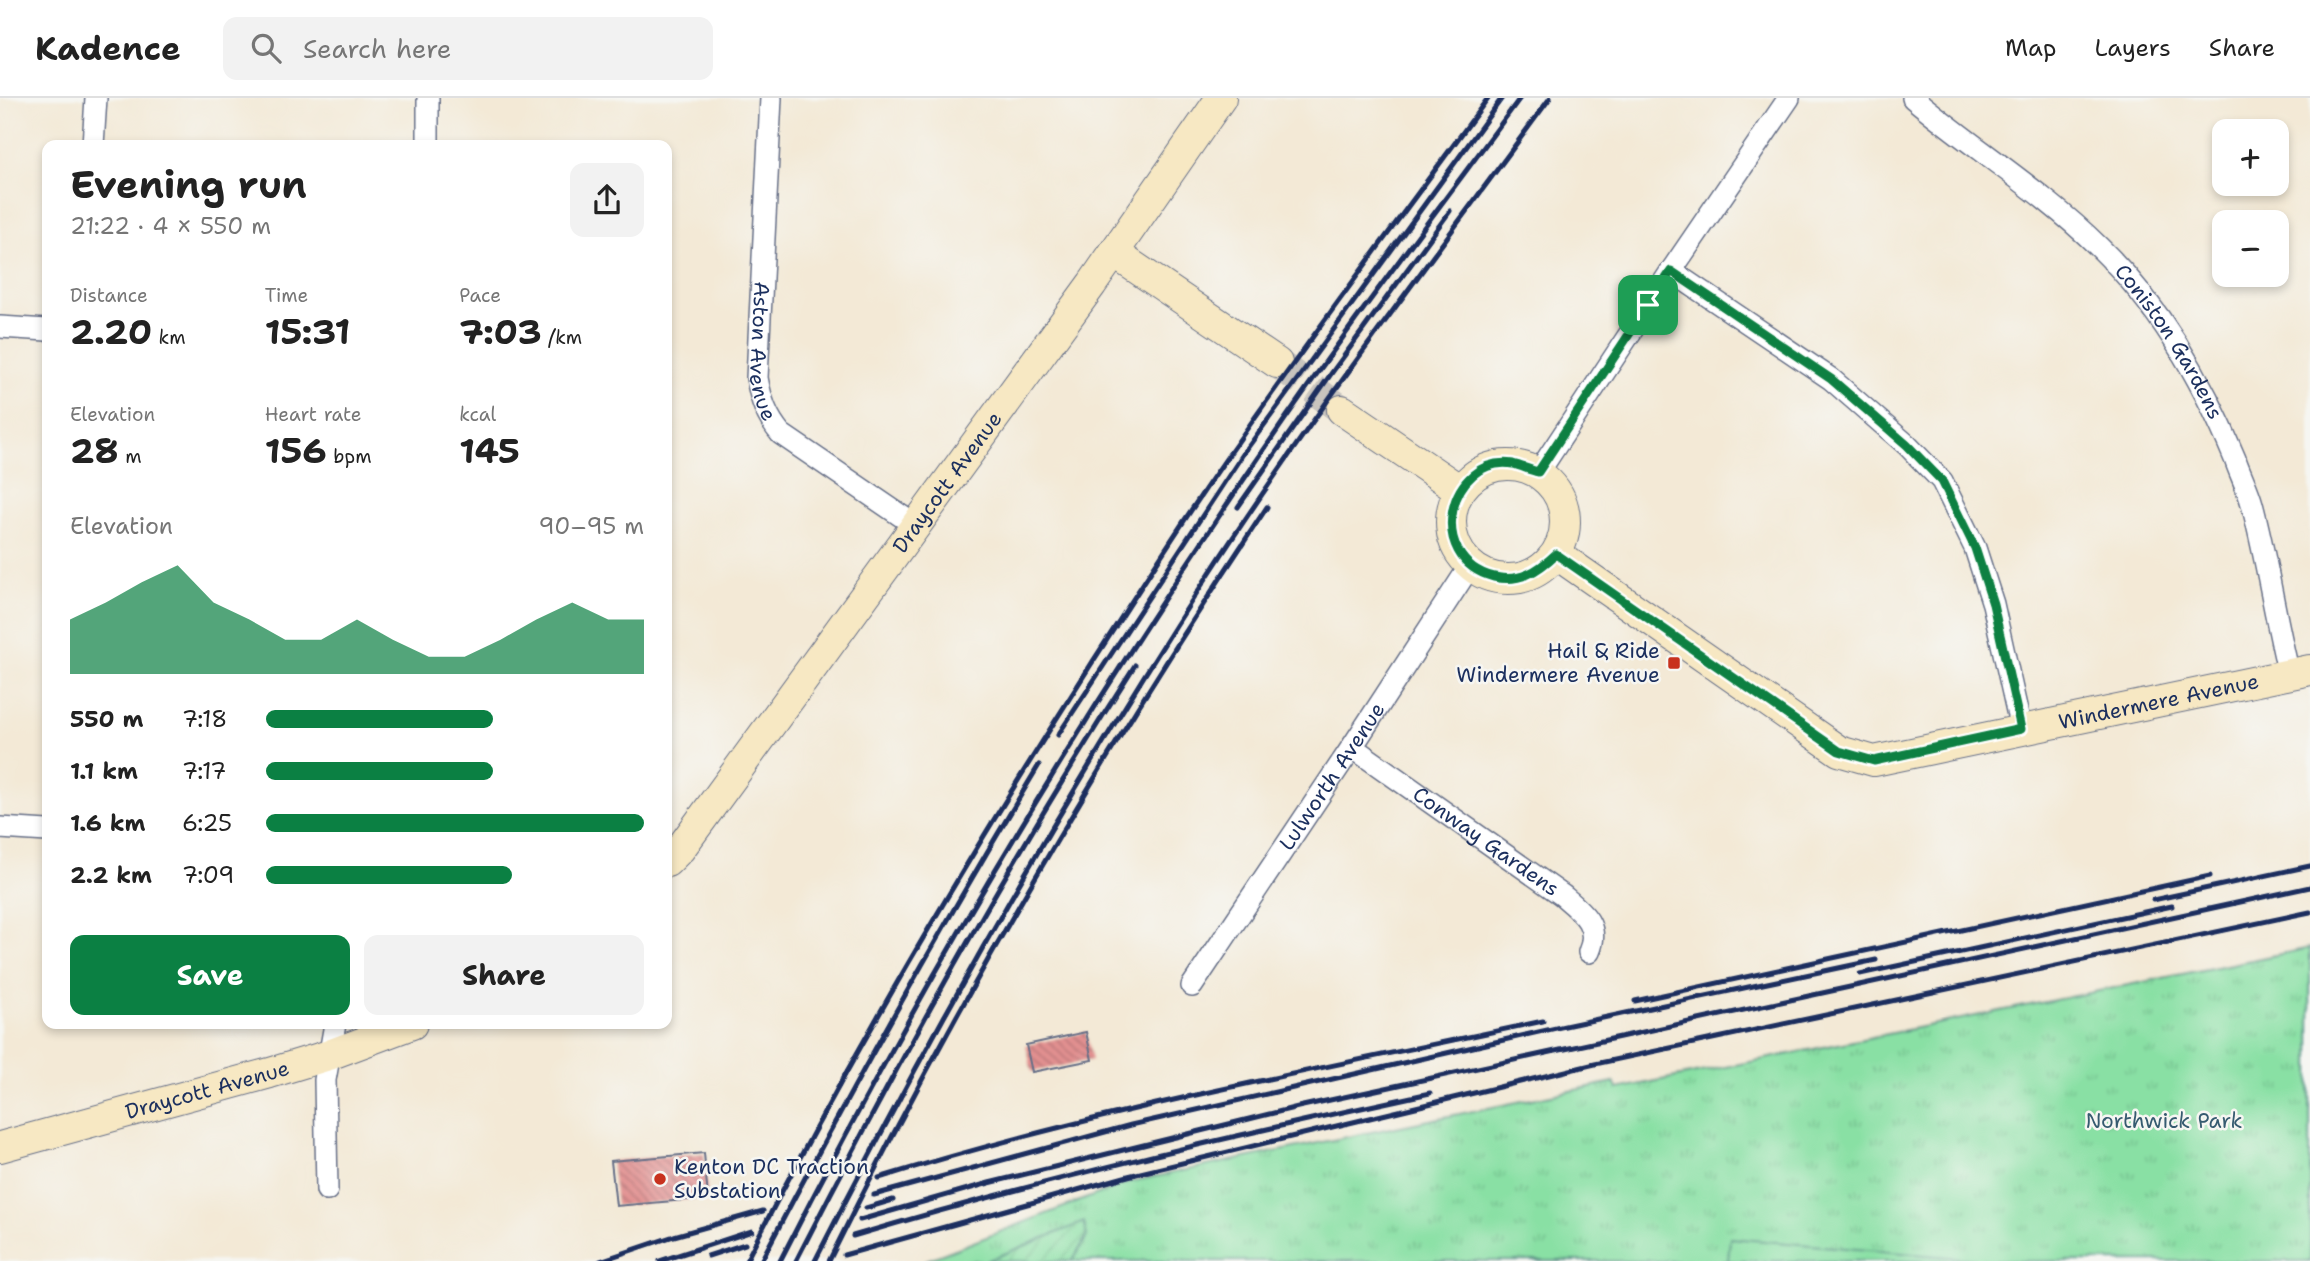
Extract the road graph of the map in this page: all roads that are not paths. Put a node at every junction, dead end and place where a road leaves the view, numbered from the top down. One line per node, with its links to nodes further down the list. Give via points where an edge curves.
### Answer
1 (96, 98): 7 (street)
2 (428, 98): 8 (street)
3 (771, 98): 17 (street, Aston Avenue, via 757,378 761,398 768,418 781,434)
4 (1221, 98): 9 (street, Draycott Avenue)
5 (1789, 98): 10 (street)
6 (1913, 98): 20 (street, Coniston Gardens, via 2098,246 2130,279 2164,326 2196,375 2251,501)
7 (93, 140)
8 (428, 140)
9 (1114, 253): 13 (street); 17 (street, Draycott Avenue)
10 (1671, 271): 15 (street); 21 (street, via 1831,379 1942,481 1975,548 1993,604)
11 (0, 327): 12 (street)
12 (42, 330)
13 (1278, 363)
14 (1342, 410): 16 (street)
15 (1538, 472): 16 (street, via 1511,464 1491,466); 18 (street, via 1563,504 1565,523)
16 (1460, 490): 19 (street, via 1451,515 1452,535)
17 (916, 526): 25 (street, Draycott Avenue)
18 (1556, 554): 19 (street, via 1524,577 1504,579); 21 (street, Windermere Avenue, via 1839,751 1874,761)
19 (1470, 566): 22 (street, Lulworth Avenue)
20 (2299, 672): 21 (street, Windermere Avenue)
21 (2021, 729)
22 (1352, 747): 26 (street, Conway Gardens, via 1587,915 1594,941); 27 (street, Lulworth Avenue)
23 (0, 828): 24 (street)
24 (42, 831)
25 (672, 857)
26 (1589, 952)
27 (1192, 986)
28 (334, 1029): 30 (street)
29 (399, 1029): 30 (street, Draycott Avenue)
30 (329, 1055): 31 (street, Draycott Avenue); 32 (street, via 325,1080)
31 (0, 1147)
32 (327, 1190)

